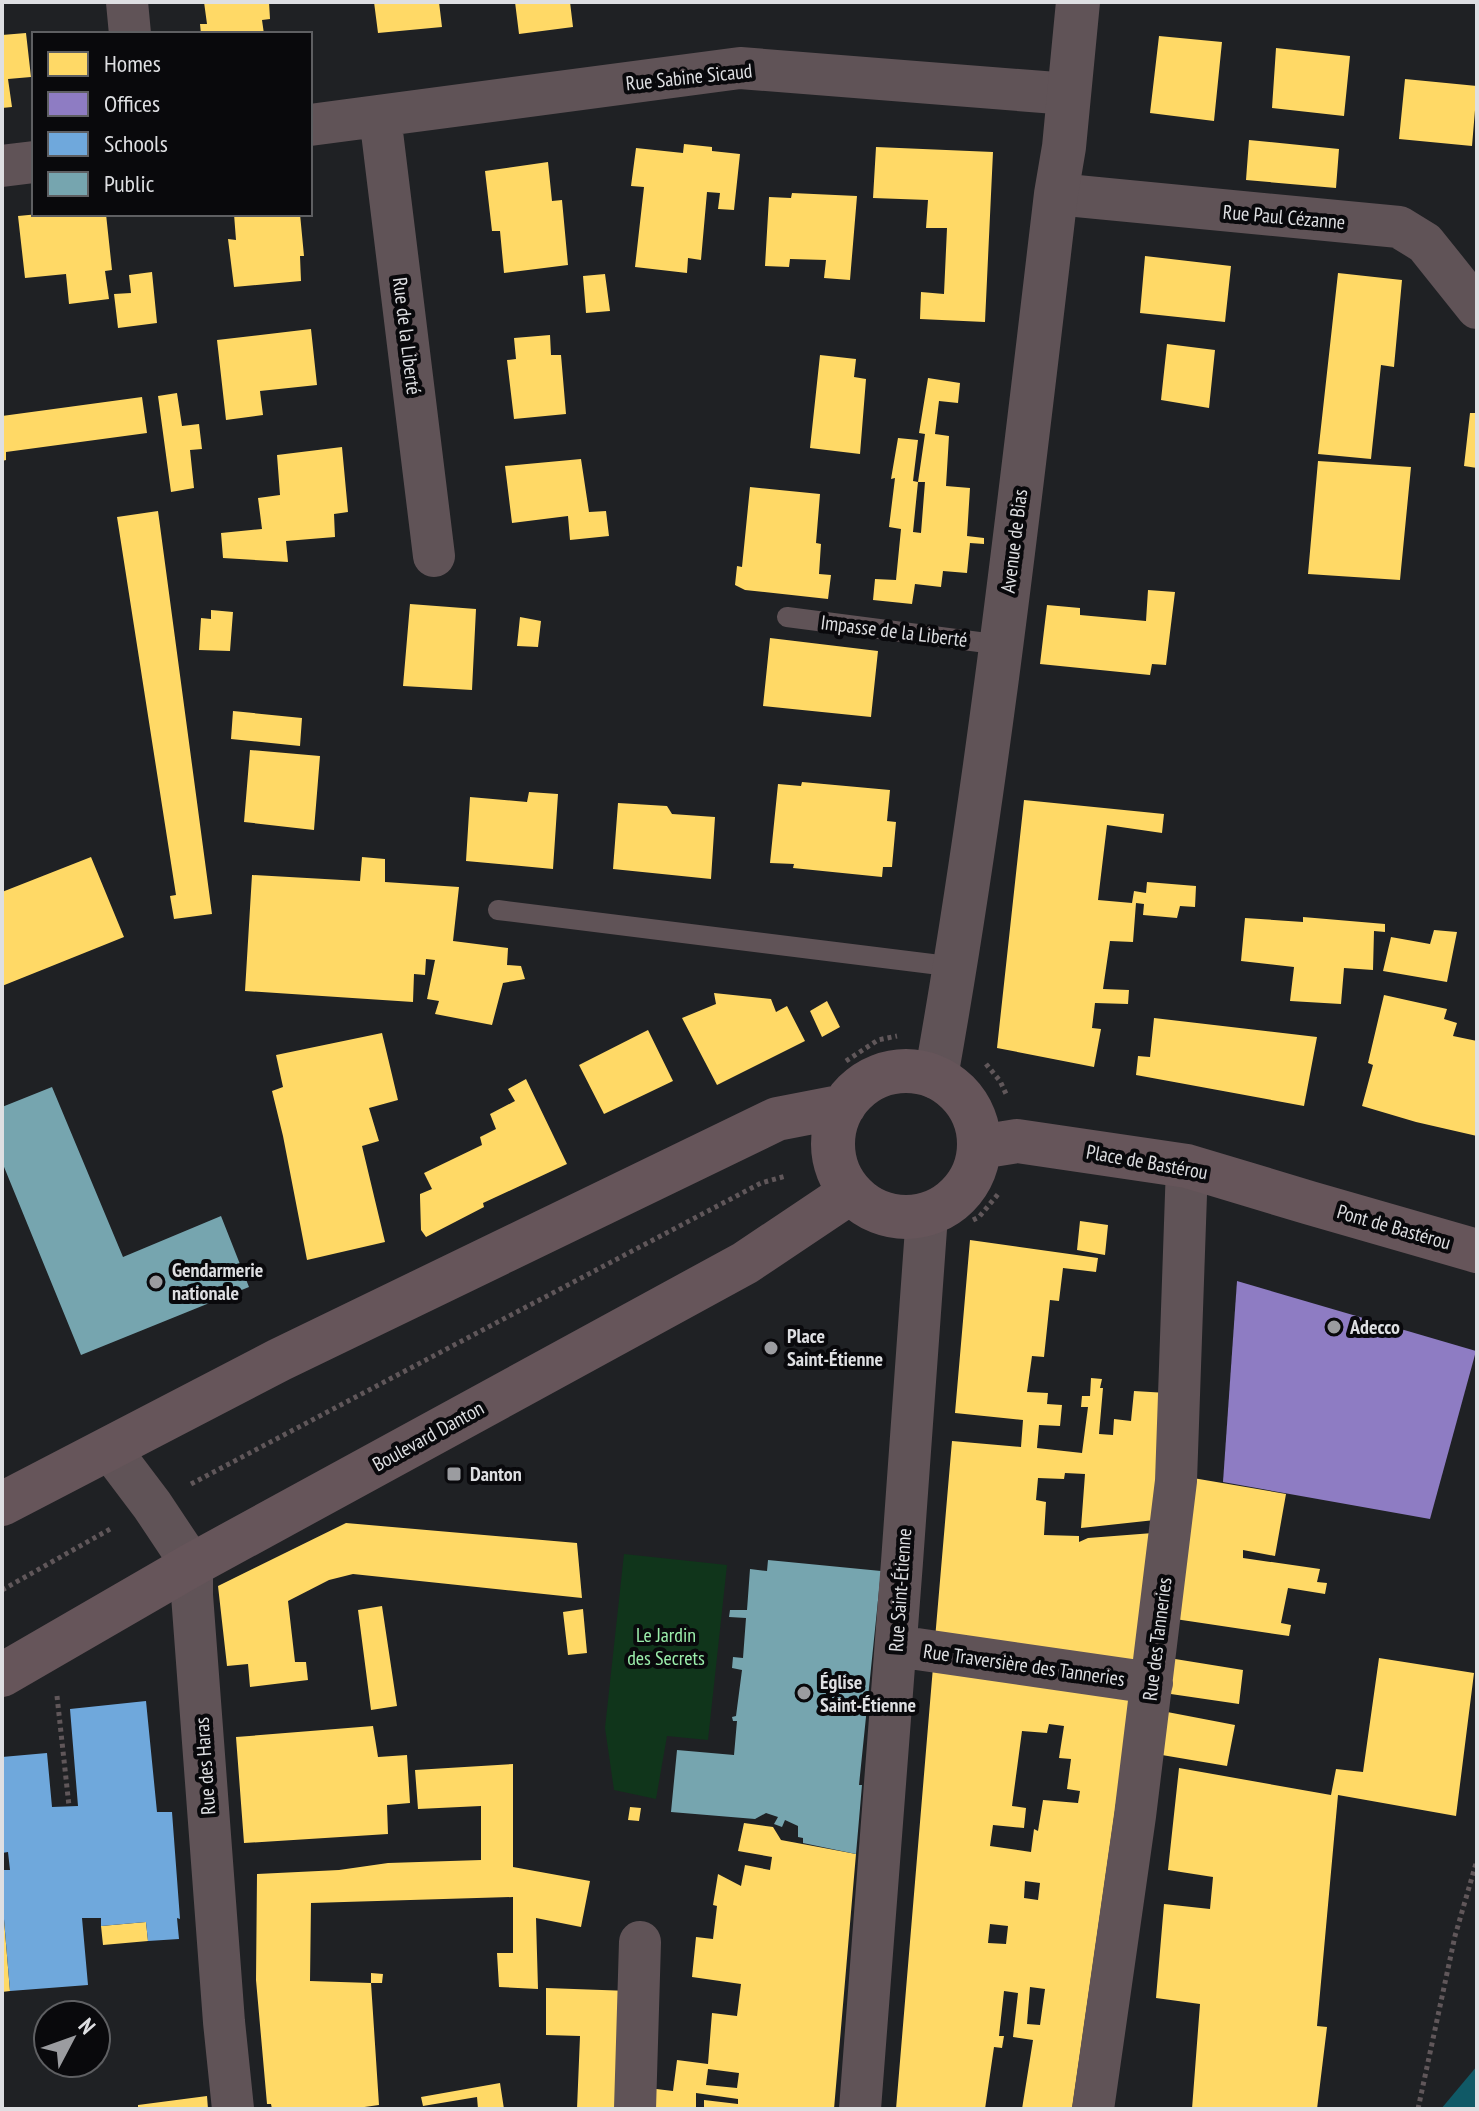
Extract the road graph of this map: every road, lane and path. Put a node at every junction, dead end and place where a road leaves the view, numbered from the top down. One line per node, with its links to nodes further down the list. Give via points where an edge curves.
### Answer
1 (127, 2): 3 (street)
2 (1078, 2): 4 (street, Avenue de Bias)
3 (130, 32)
4 (1069, 94): 5 (street, Rue Sabine Sicaud, via 740,68); 9 (street, Avenue de Bias)
5 (380, 116): 6 (street, Rue Sabine Sicaud); 11 (street, Rue de la Liberté)
6 (312, 125)
7 (32, 162): 8 (street)
8 (2, 166)
9 (1056, 194): 10 (street, Rue Paul Cézanne, via 1399,227 1425,243); 13 (street, Avenue de Bias)
10 (1477, 308)
11 (434, 556)
12 (787, 617): 13 (lane, Impasse de la Liberté)
13 (1002, 645): 15 (street, Avenue de Bias)
14 (498, 910): 15 (lane)
15 (956, 967): 16 (street, Avenue de Bias)
16 (940, 1058): 17 (main road, via 916,1072 875,1078); 17 (path, via 910,1034 878,1040 849,1057 828,1081); 18 (main road, via 977,1126); 18 (path, via 966,1049 1000,1081 1012,1110)
17 (829, 1108): 20 (main road, via 839,1173); 24 (main road, via 777,1119)
18 (998, 1144): 19 (main road, Place de Bastérou); 22 (main road, via 964,1190); 22 (path, via 1011,1170 998,1196 979,1217 954,1232)
19 (1187, 1166): 21 (main road, Place de Bastérou); 31 (street, Rue des Tanneries, via 1176,1481)
20 (834, 1188): 22 (main road, via 886,1215); 26 (path, via 761,1183); 27 (main road, Boulevard Danton, via 745,1263)
21 (1310, 1203): 23 (main road, Pont de Bastérou)
22 (927, 1227): 29 (street, Rue Saint-Étienne)
23 (1477, 1251)
24 (109, 1448): 25 (main road); 26 (street)
25 (2, 1504)
26 (152, 1505): 27 (street); 28 (path)
27 (192, 1565): 30 (main road, Boulevard Danton); 36 (street, Rue des Haras)
28 (2, 1590)
29 (896, 1646): 31 (street, Rue Traversière des Tanneries); 38 (street, Rue Saint-Étienne)
30 (2, 1675)
31 (1152, 1683): 39 (street, Rue des Tanneries)
32 (57, 1689): 33 (path)
33 (69, 1806)
34 (1477, 1860): 40 (path)
35 (640, 1942): 37 (street)
36 (233, 2109)
37 (635, 2109)
38 (860, 2109)
39 (1093, 2109)
40 (1418, 2109)

